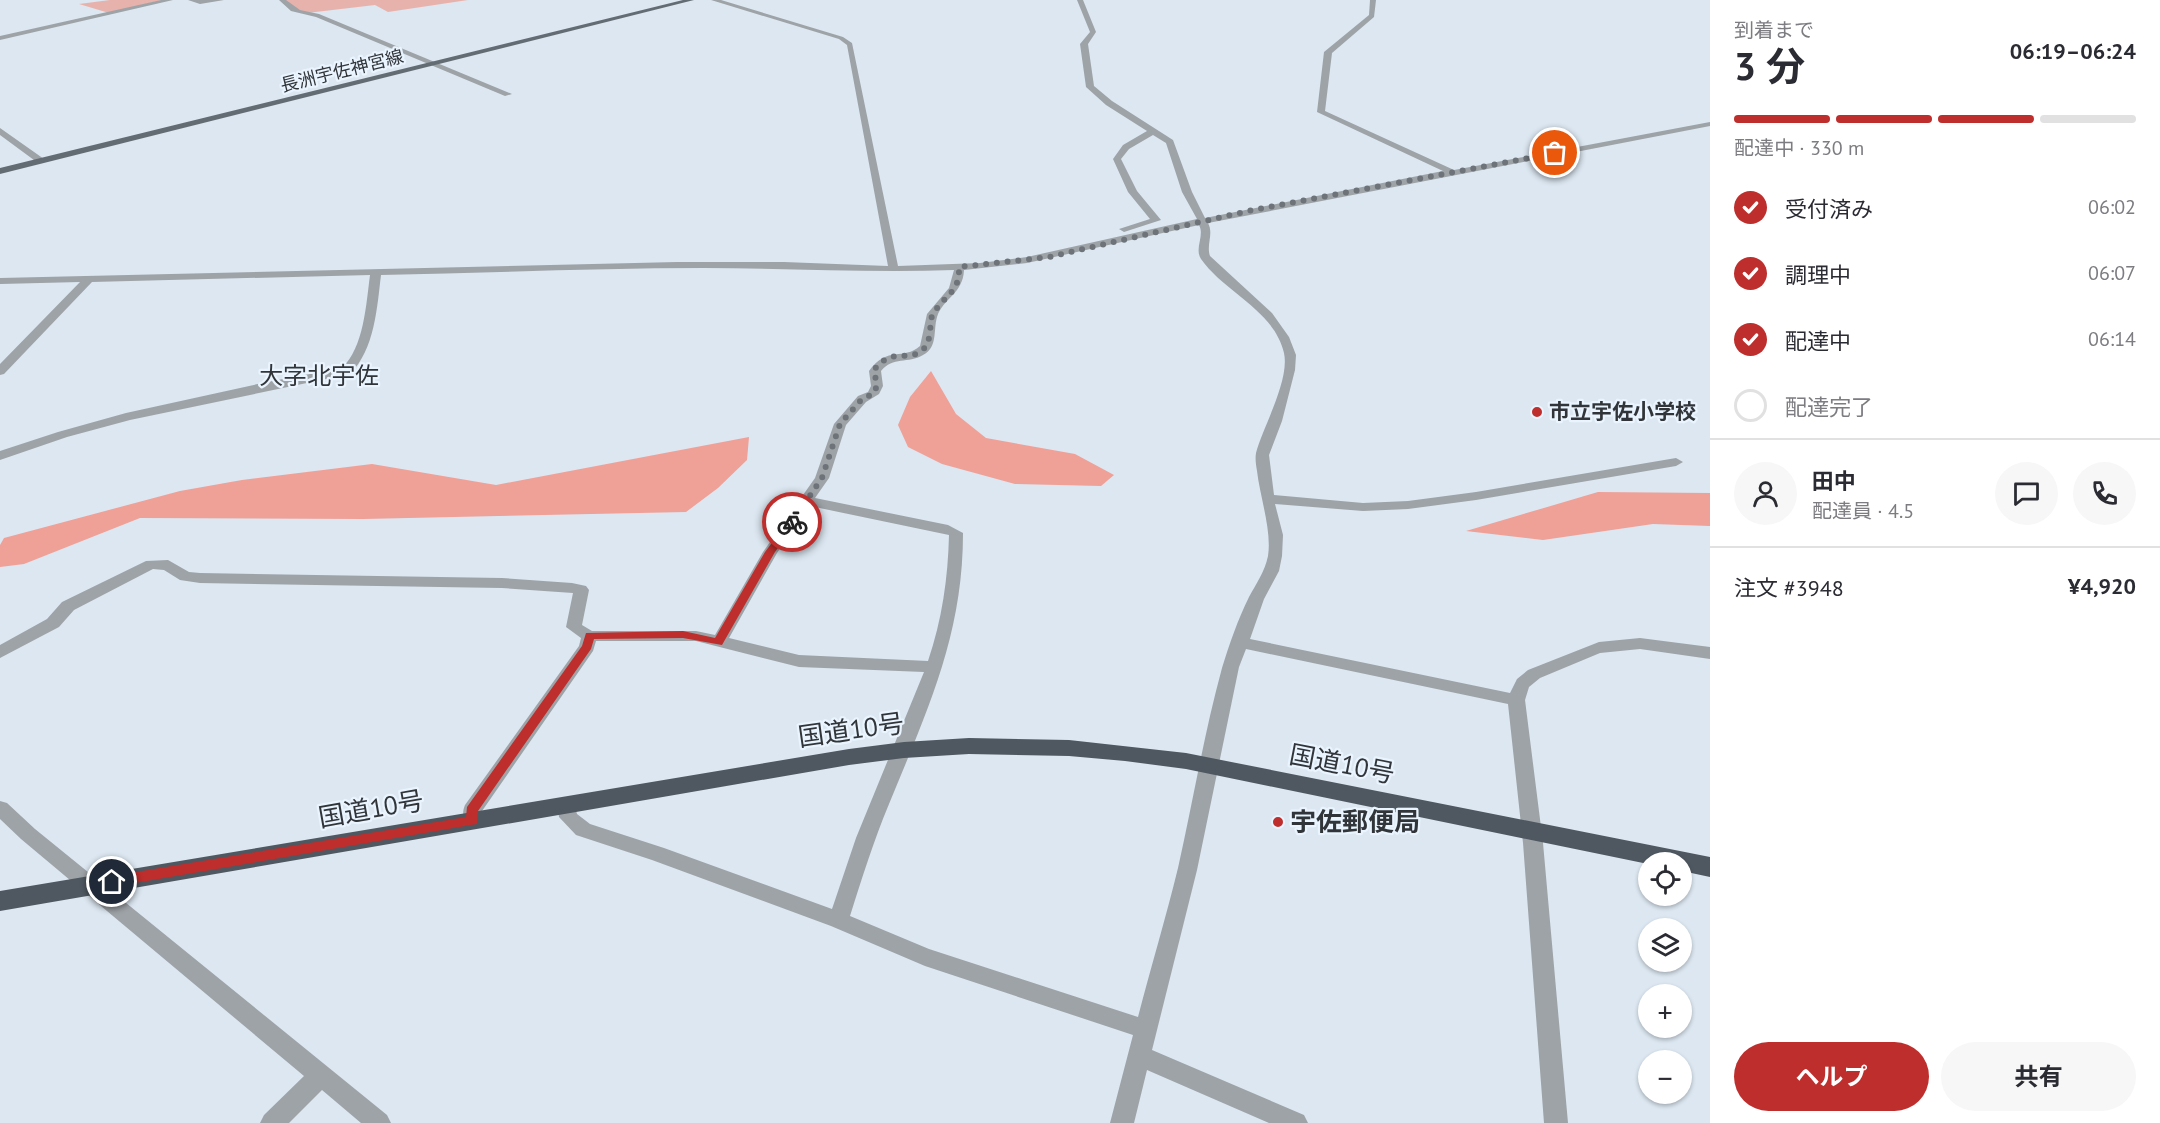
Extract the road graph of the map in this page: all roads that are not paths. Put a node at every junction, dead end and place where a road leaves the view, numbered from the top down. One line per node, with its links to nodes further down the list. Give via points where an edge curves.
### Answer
1 (170, 0): 9 (street)
2 (191, 0): 3 (street)
3 (221, 0)
4 (282, 0): 10 (street, via 302,14 317,15)
5 (691, 0): 10 (main road, 長洲宇佐神宮線)
6 (714, 0): 21 (street, via 850,44)
7 (1080, 0): 14 (street, via 1093,32 1084,44 1090,87)
8 (1373, 0): 17 (street, via 1372,16 1328,52 1321,112)
9 (0, 38)
10 (433, 64): 11 (street); 15 (main road, 長洲宇佐神宮線)
11 (508, 94)
12 (1710, 124): 17 (street)
13 (0, 131): 15 (street)
14 (1153, 131): 18 (street, via 1171,145 1187,192); 19 (street, via 1126,147 1117,159 1132,192 1156,220 1090,238)
15 (41, 160): 16 (main road, 長洲宇佐神宮線)
16 (0, 171)
17 (1454, 173): 18 (street)
18 (1203, 221): 19 (street); 28 (street, via 1207,230 1205,256 1268,315 1290,355 1276,421 1262,455)
19 (1085, 249): 20 (street, via 1027,261)
20 (959, 267): 21 (street); 29 (street, via 957,285 932,314 932,331 924,348 917,353 894,355 874,370 877,386 873,394 862,399 840,424 822,478)
21 (894, 269): 22 (street, via 732,264)
22 (376, 272): 23 (street); 26 (street, via 368,325 353,365 346,371 127,417)
23 (89, 279): 24 (street); 25 (street)
24 (0, 281)
25 (0, 371)
26 (0, 456)
27 (1676, 462): 28 (street, via 1408,505 1363,507)
28 (1267, 499): 31 (street, via 1276,535 1275,556)
29 (807, 501): 32 (street, via 770,552); 35 (street, via 956,533 955,584)
30 (590, 636): 32 (street, via 683,635); 33 (street, via 574,627 581,590 572,588 502,583 192,578 162,564 151,564 68,606 53,623); 41 (street, via 587,647 472,810)
31 (1239, 642): 36 (street); 38 (street)
32 (718, 643): 35 (street, via 799,661)
33 (0, 652)
34 (1710, 653): 36 (street, via 1639,644 1597,648 1526,679)
35 (933, 667): 37 (street)
36 (1516, 700): 42 (street)
37 (904, 750): 38 (highway, 国道10号, via 969,746 1069,748); 39 (highway, 国道10号); 46 (street, via 866,838)
38 (1209, 766): 42 (highway, 国道10号); 47 (street)
39 (566, 805): 41 (highway, 国道10号); 46 (street, via 567,817 583,830)
40 (0, 808): 44 (street)
41 (473, 820): 44 (highway, 国道10号)
42 (1531, 831): 43 (highway, 国道10号); 54 (street)
43 (1710, 867)
44 (90, 885): 45 (highway, 国道10号); 49 (street)
45 (0, 901)
46 (838, 920): 47 (street, via 935,961)
47 (1145, 1029): 48 (street)
48 (1139, 1055): 52 (street); 53 (street)
49 (321, 1075): 50 (street); 51 (street)
50 (272, 1123)
51 (379, 1123)
52 (1122, 1123)
53 (1296, 1123)
54 (1556, 1123)

